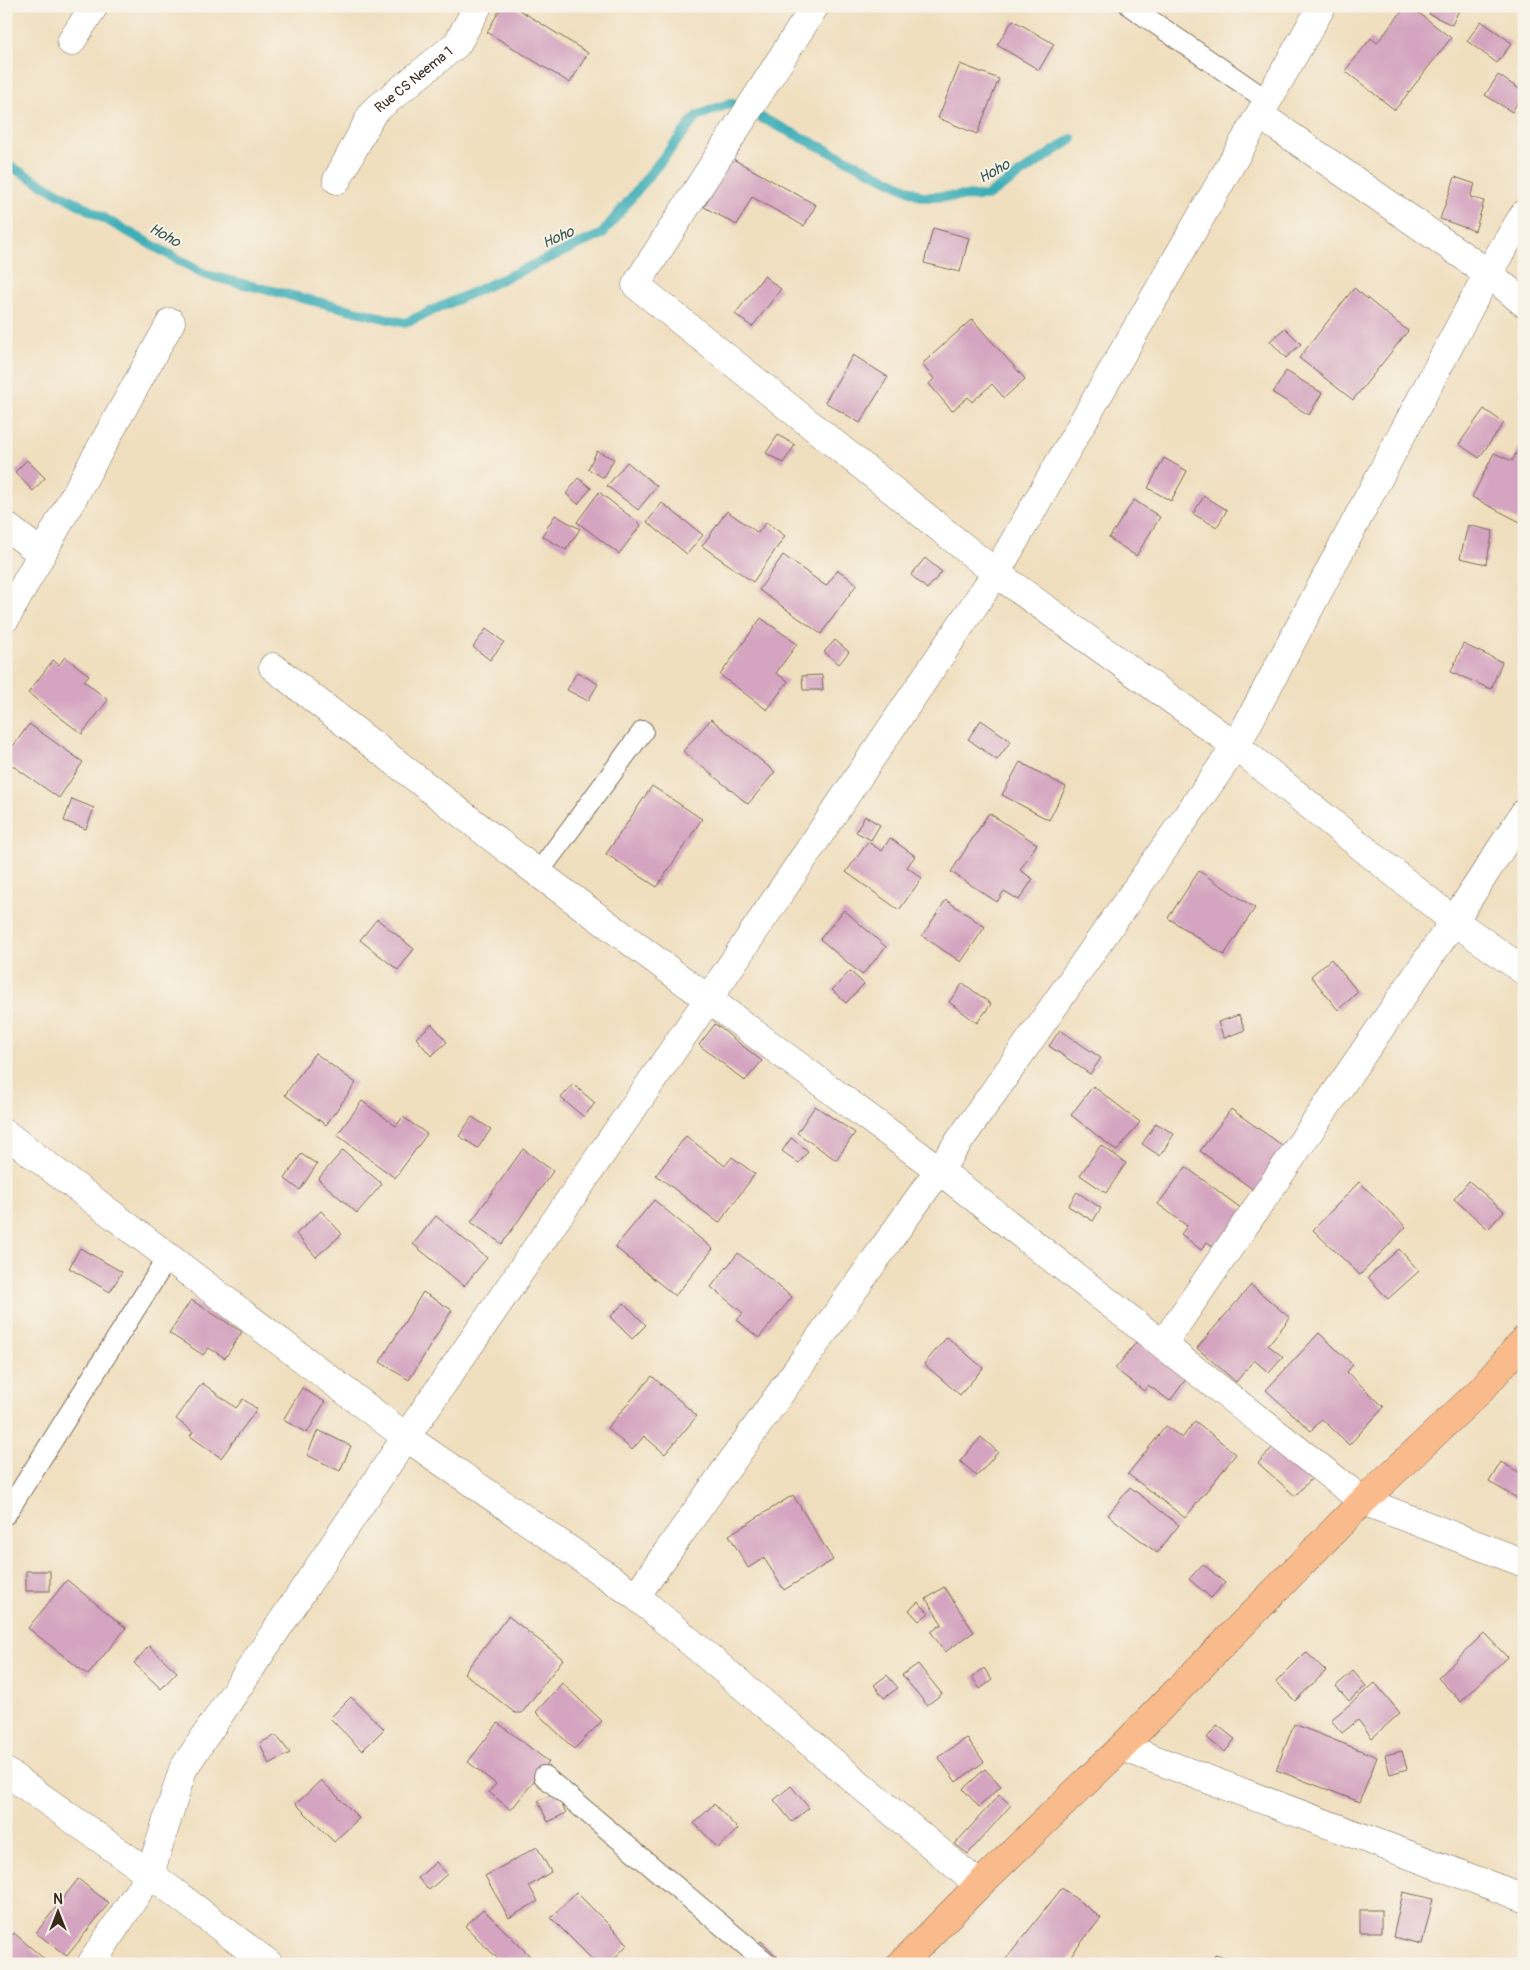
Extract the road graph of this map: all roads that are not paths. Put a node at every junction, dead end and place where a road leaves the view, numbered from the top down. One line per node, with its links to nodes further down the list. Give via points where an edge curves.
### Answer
1 (94, 6): 6 (street)
2 (478, 6): 8 (street, Rue CS Neema 1, via 457,44 373,112)
3 (815, 6): 15 (street, via 636,285)
4 (1130, 6): 7 (lane)
5 (1322, 6): 7 (street)
6 (71, 42)
7 (1264, 108): 10 (street); 15 (street)
8 (337, 180)
9 (1524, 214): 10 (street)
10 (1488, 273): 11 (street); 19 (street)
11 (1524, 303)
12 (172, 322): 14 (street)
13 (6, 526): 14 (street)
14 (42, 554): 16 (street)
15 (996, 574): 19 (street); 24 (street)
16 (6, 618)
17 (273, 667): 21 (street)
18 (643, 731): 21 (lane)
19 (1236, 746): 22 (street); 26 (street)
20 (1524, 813): 22 (street)
21 (538, 873): 24 (street)
22 (1454, 921): 23 (street); 29 (street)
23 (1524, 971)
24 (709, 998): 26 (street); 30 (street)
25 (6, 1134): 27 (street)
26 (939, 1170): 29 (street); 34 (street)
27 (168, 1257): 30 (street); 32 (lane)
28 (1524, 1340): 31 (main road, via 1482,1390)
29 (1163, 1344): 31 (street)
30 (406, 1438): 34 (street); 38 (street, via 183,1769)
31 (1363, 1501): 33 (street); 35 (main road)
32 (6, 1514)
33 (1524, 1563)
34 (636, 1596): 39 (street)
35 (1122, 1747): 39 (main road); 40 (street)
36 (6, 1772): 38 (street)
37 (544, 1776): 43 (lane)
38 (150, 1874): 41 (street); 42 (street)
39 (979, 1885): 44 (main road)
40 (1524, 1898)
41 (91, 1964)
42 (269, 1964)
43 (768, 1964)
44 (901, 1964)

